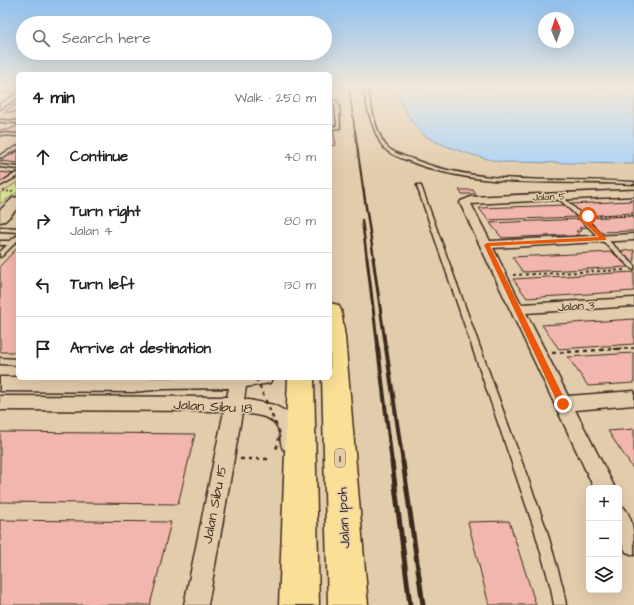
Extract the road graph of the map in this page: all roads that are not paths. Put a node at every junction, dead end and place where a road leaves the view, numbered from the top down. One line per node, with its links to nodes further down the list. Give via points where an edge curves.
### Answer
1 (337, 115): 5 (lane, via 339,127)
2 (373, 115): 13 (lane, via 379,138 388,149 426,166 495,180)
3 (0, 120): 4 (lane)
4 (16, 122)
5 (332, 128)
6 (0, 134): 7 (lane)
7 (16, 135)
8 (16, 148): 9 (lane)
9 (0, 157)
10 (0, 166): 11 (lane)
11 (16, 168)
12 (16, 175): 14 (lane)
13 (634, 183)
14 (0, 185)
15 (419, 186): 51 (lane, via 540,528)
16 (634, 193): 17 (street, Jalan 5)
17 (559, 196): 24 (lane); 26 (street, Jalan 5, via 470,200 466,203)
18 (16, 204): 20 (street)
19 (16, 216): 20 (street)
20 (0, 230): 21 (lane); 25 (lane)
21 (16, 230)
22 (634, 237): 24 (street)
23 (16, 239): 25 (lane)
24 (604, 239): 26 (street); 28 (lane)
25 (11, 244): 27 (lane)
26 (487, 245): 30 (street)
27 (0, 255)
28 (634, 268)
29 (634, 302): 30 (street, Jalan 3)
30 (518, 309): 43 (street)
31 (332, 328): 50 (highway, Jalan Ipoh / 1)
32 (0, 362): 33 (lane)
33 (16, 362)
34 (124, 380): 39 (street)
35 (227, 380): 39 (street, Jalan Sibu 18)
36 (247, 380): 42 (street, Jalan Sibu 15)
37 (301, 380): 49 (highway)
38 (0, 384): 39 (street, Jalan Sibu 18)
39 (104, 386)
40 (634, 398): 43 (street)
41 (0, 403): 42 (street, Jalan Sibu 18)
42 (234, 404): 47 (street, Jalan Sibu 15); 48 (street, Jalan Sibu 18, via 274,412 283,418 289,431)
43 (563, 404): 44 (street)
44 (604, 485)
45 (622, 521): 46 (street)
46 (634, 544)
47 (196, 605)
48 (295, 605)
49 (298, 605)
50 (348, 605)
51 (560, 605)

